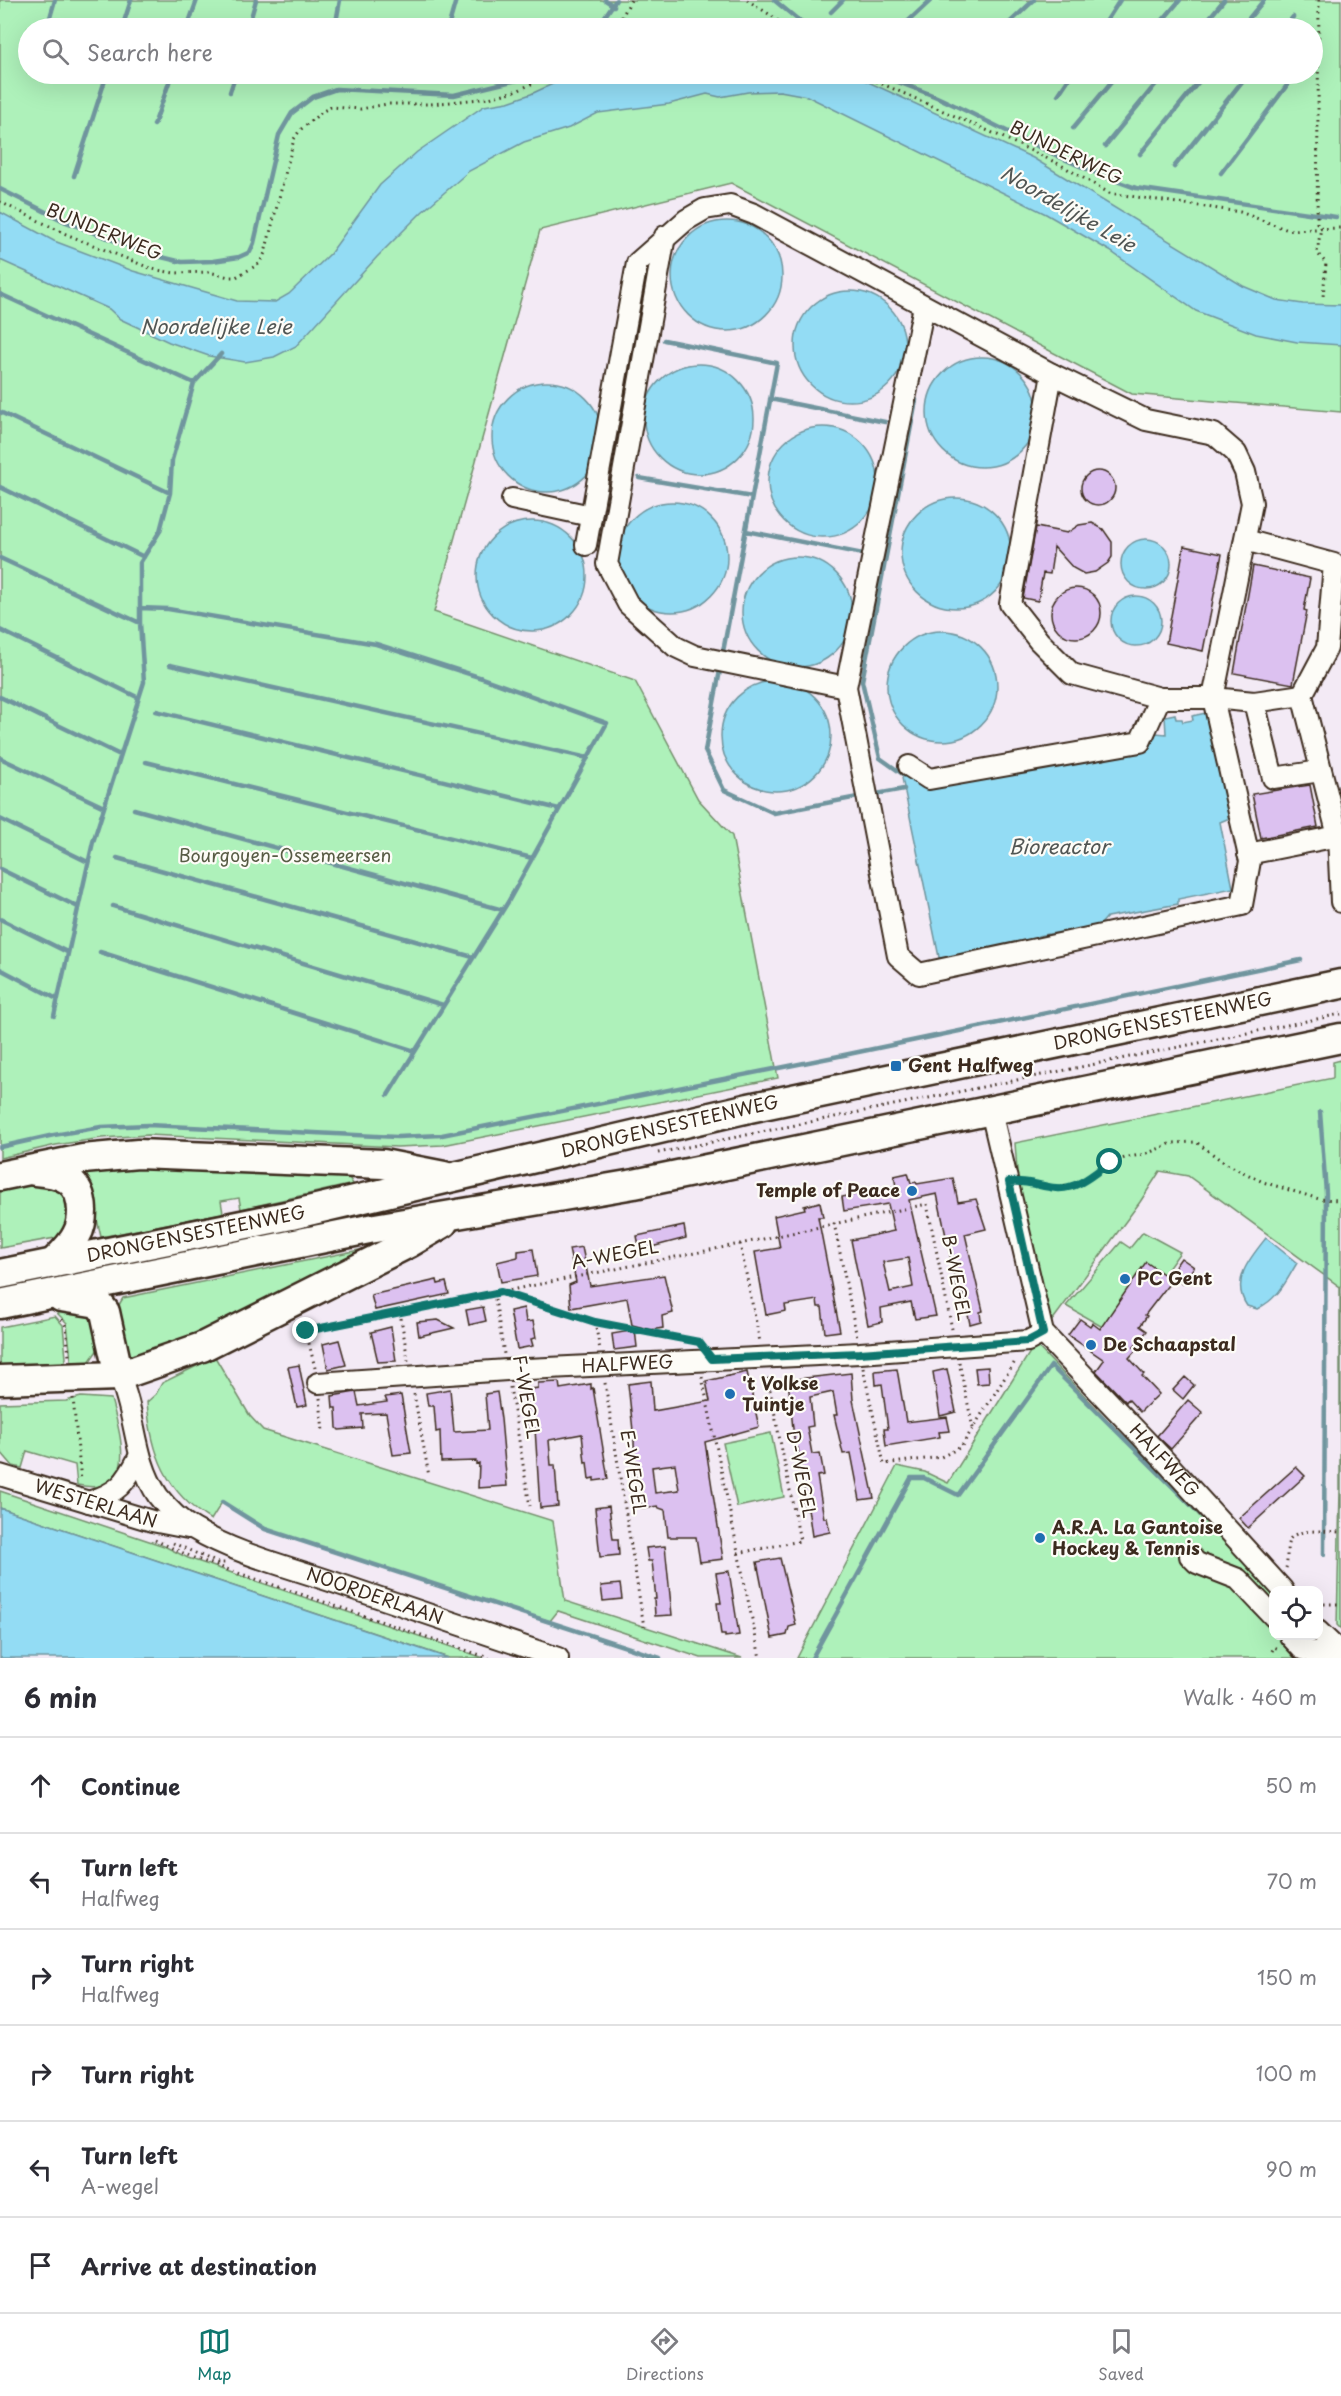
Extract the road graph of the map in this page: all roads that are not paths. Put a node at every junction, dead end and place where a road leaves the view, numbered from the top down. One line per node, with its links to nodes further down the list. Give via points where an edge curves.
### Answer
1 (665, 236): 2 (street, via 705,210 730,205 754,214); 5 (street, via 637,264); 8 (street, via 607,564 628,604 676,647 695,656)
2 (924, 306): 3 (street); 8 (street)
3 (1052, 374): 6 (street, via 1146,420 1214,434 1236,453 1245,472 1252,503); 10 (street, via 1010,604 1072,674)
4 (512, 499): 5 (street)
5 (591, 516): 7 (street)
6 (1245, 540): 9 (street, via 1334,564 1327,648); 11 (street)
7 (586, 545)
8 (846, 687): 16 (street, via 898,956 919,974 1242,905)
9 (1302, 695): 12 (street); 14 (street)
10 (1160, 698): 11 (street); 13 (street, via 1140,742 928,779)
11 (1213, 698): 12 (street); 16 (street)
12 (1254, 702): 14 (street, via 1273,778)
13 (909, 766)
14 (1321, 771): 15 (street)
15 (1338, 836): 16 (street); 17 (street)
16 (1248, 854)
17 (1341, 902)
18 (1341, 984): 22 (highway, DRONGENSESTEENWEG, via 671,1125)
19 (1341, 1038): 20 (highway, DRONGENSESTEENWEG)
20 (972, 1106): 23 (highway, DRONGENSESTEENWEG, via 634,1184); 31 (street, via 1009,1182)
21 (13, 1173): 22 (highway, via 83,1159 138,1154 383,1164); 25 (highway, via 57,1173 76,1187 82,1219 79,1232)
22 (452, 1178): 24 (highway, DRONGENSESTEENWEG)
23 (455, 1216): 27 (highway, DRONGENSESTEENWEG, via 369,1229); 32 (highway, via 409,1244 202,1347)
24 (108, 1252): 25 (highway, DRONGENSESTEENWEG); 27 (street)
25 (53, 1263): 26 (highway, DRONGENSESTEENWEG)
26 (0, 1274)
27 (106, 1283): 29 (highway, DRONGENSESTEENWEG); 30 (street)
28 (0, 1304): 29 (highway, DRONGENSESTEENWEG)
29 (54, 1306): 30 (highway, via 93,1302)
30 (105, 1314): 32 (highway)
31 (1035, 1337): 34 (street, HALFWEG, via 956,1346); 40 (street, HALFWEG, via 1169,1465)
32 (119, 1376): 33 (highway); 35 (street, via 127,1392)
33 (0, 1380)
34 (318, 1383)
35 (139, 1457): 37 (street, via 119,1488); 38 (street, via 158,1495 174,1515)
36 (3, 1473): 37 (street, WESTERLAAN)
37 (86, 1501): 38 (street, WESTERLAAN)
38 (193, 1529): 45 (street, NOORDERLAAN, via 270,1561)
39 (1190, 1556): 41 (street, via 1197,1563 1238,1579)
40 (1279, 1585)
41 (1269, 1612)
42 (1323, 1636): 44 (street)
43 (1294, 1640): 46 (street, via 1302,1649)
44 (1341, 1653)
45 (558, 1658)
46 (1334, 1658)

